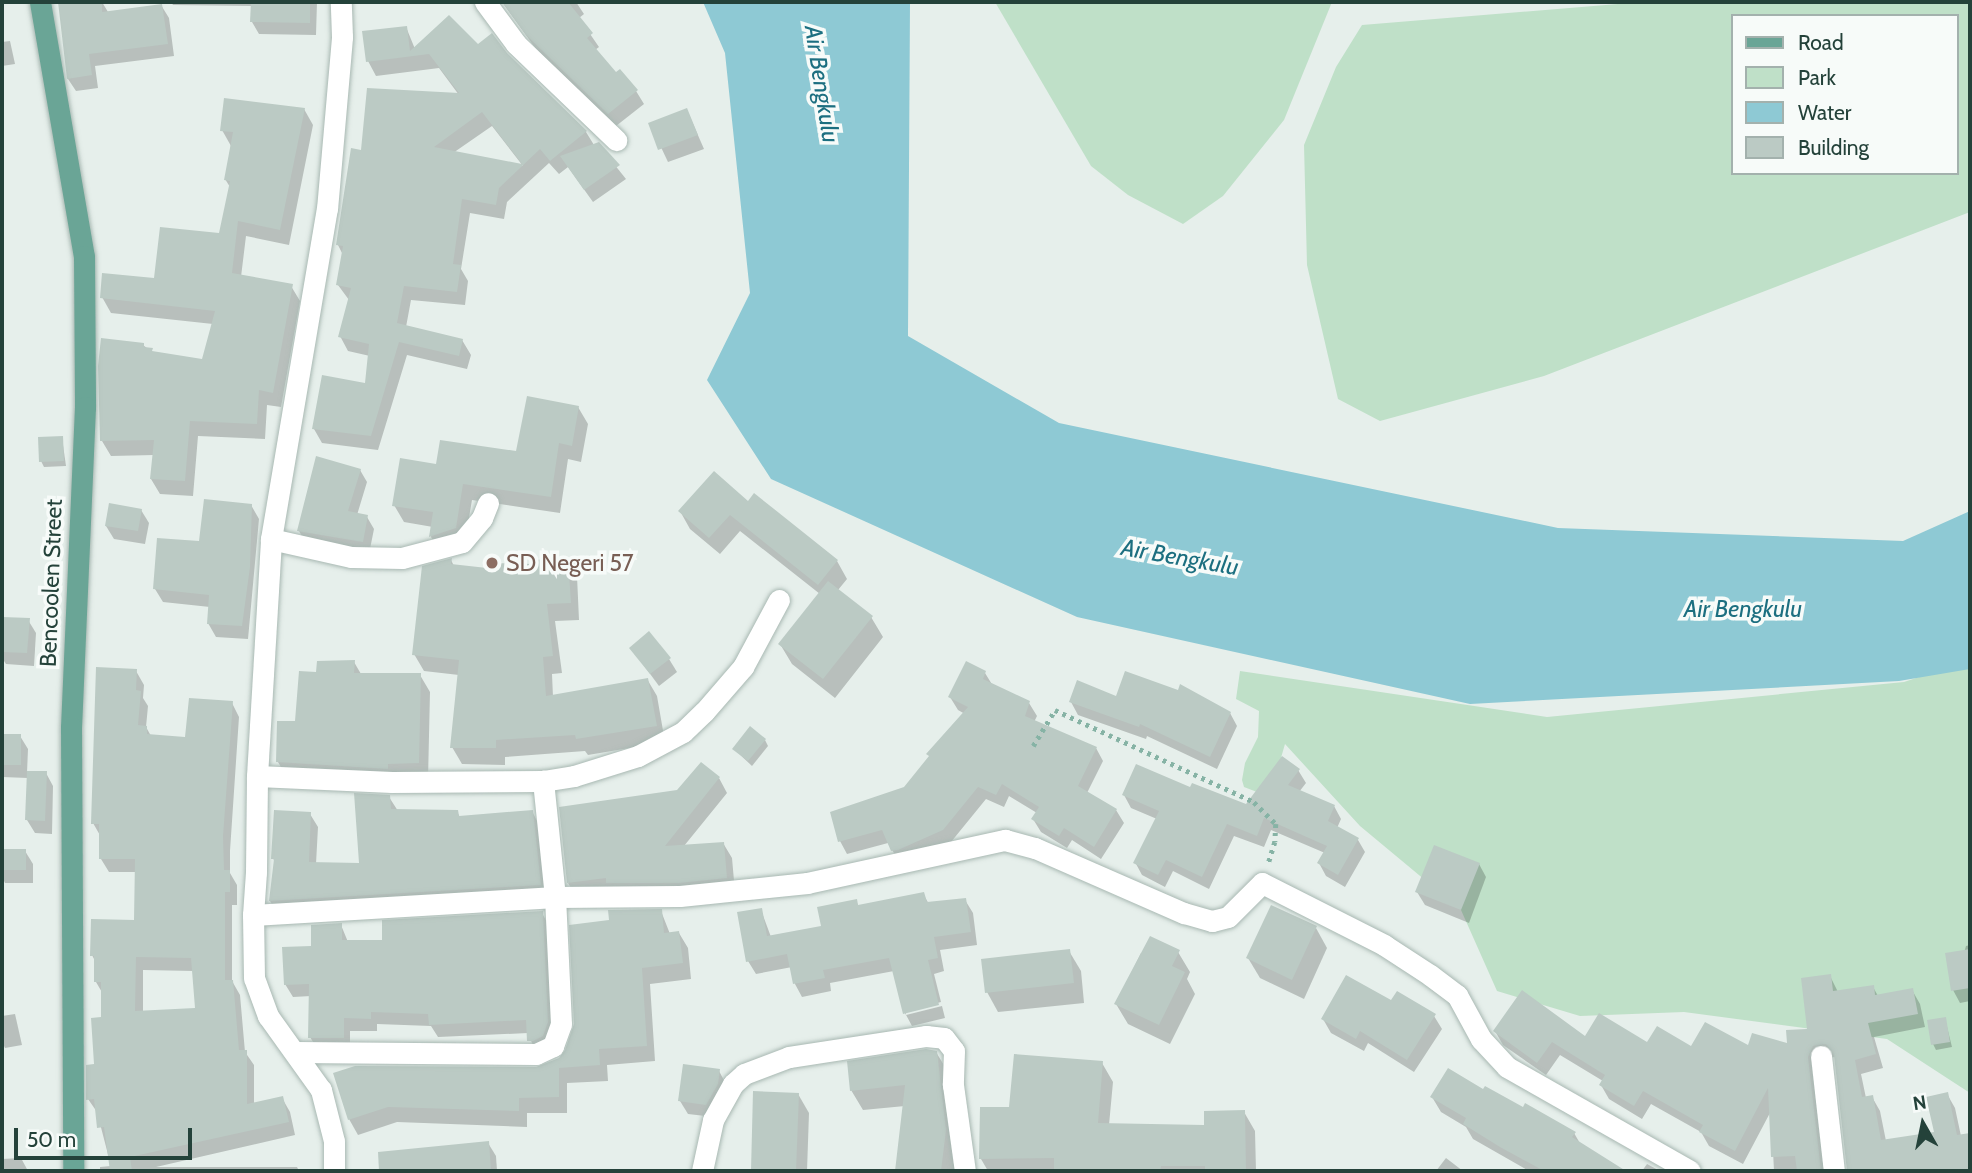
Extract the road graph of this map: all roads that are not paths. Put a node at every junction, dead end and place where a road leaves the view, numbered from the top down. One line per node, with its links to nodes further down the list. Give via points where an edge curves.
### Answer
1 (40, 2): 15 (main road, Bencoolen Street, via 84,256 85,407 71,727)
2 (341, 2): 6 (street, via 327,209)
3 (485, 2): 4 (street, via 516,44)
4 (616, 140)
5 (488, 503): 6 (street, via 463,542 401,558 351,557)
6 (271, 539): 8 (street)
7 (779, 600): 9 (street, via 743,667 682,732 638,756)
8 (257, 776): 9 (street, via 392,782); 11 (street)
9 (543, 781): 10 (street)
10 (555, 897): 11 (street); 12 (street, via 561,1024 556,1043 548,1050 536,1054); 18 (street, via 680,896 807,883 1005,840 1035,848 1184,913 1212,920 1228,917 1262,883 1384,945 1430,975 1457,995 1480,1039 1507,1067)
11 (253, 915): 12 (street, via 254,978 268,1016)
12 (296, 1052): 16 (street, via 321,1090 334,1141)
13 (1821, 1056): 19 (street)
14 (704, 1164): 17 (street, via 713,1120 723,1098 751,1070 789,1057 938,1037 954,1051 953,1085)
15 (73, 1171)
16 (334, 1171)
17 (965, 1171)
18 (1690, 1171)
19 (1834, 1171)

